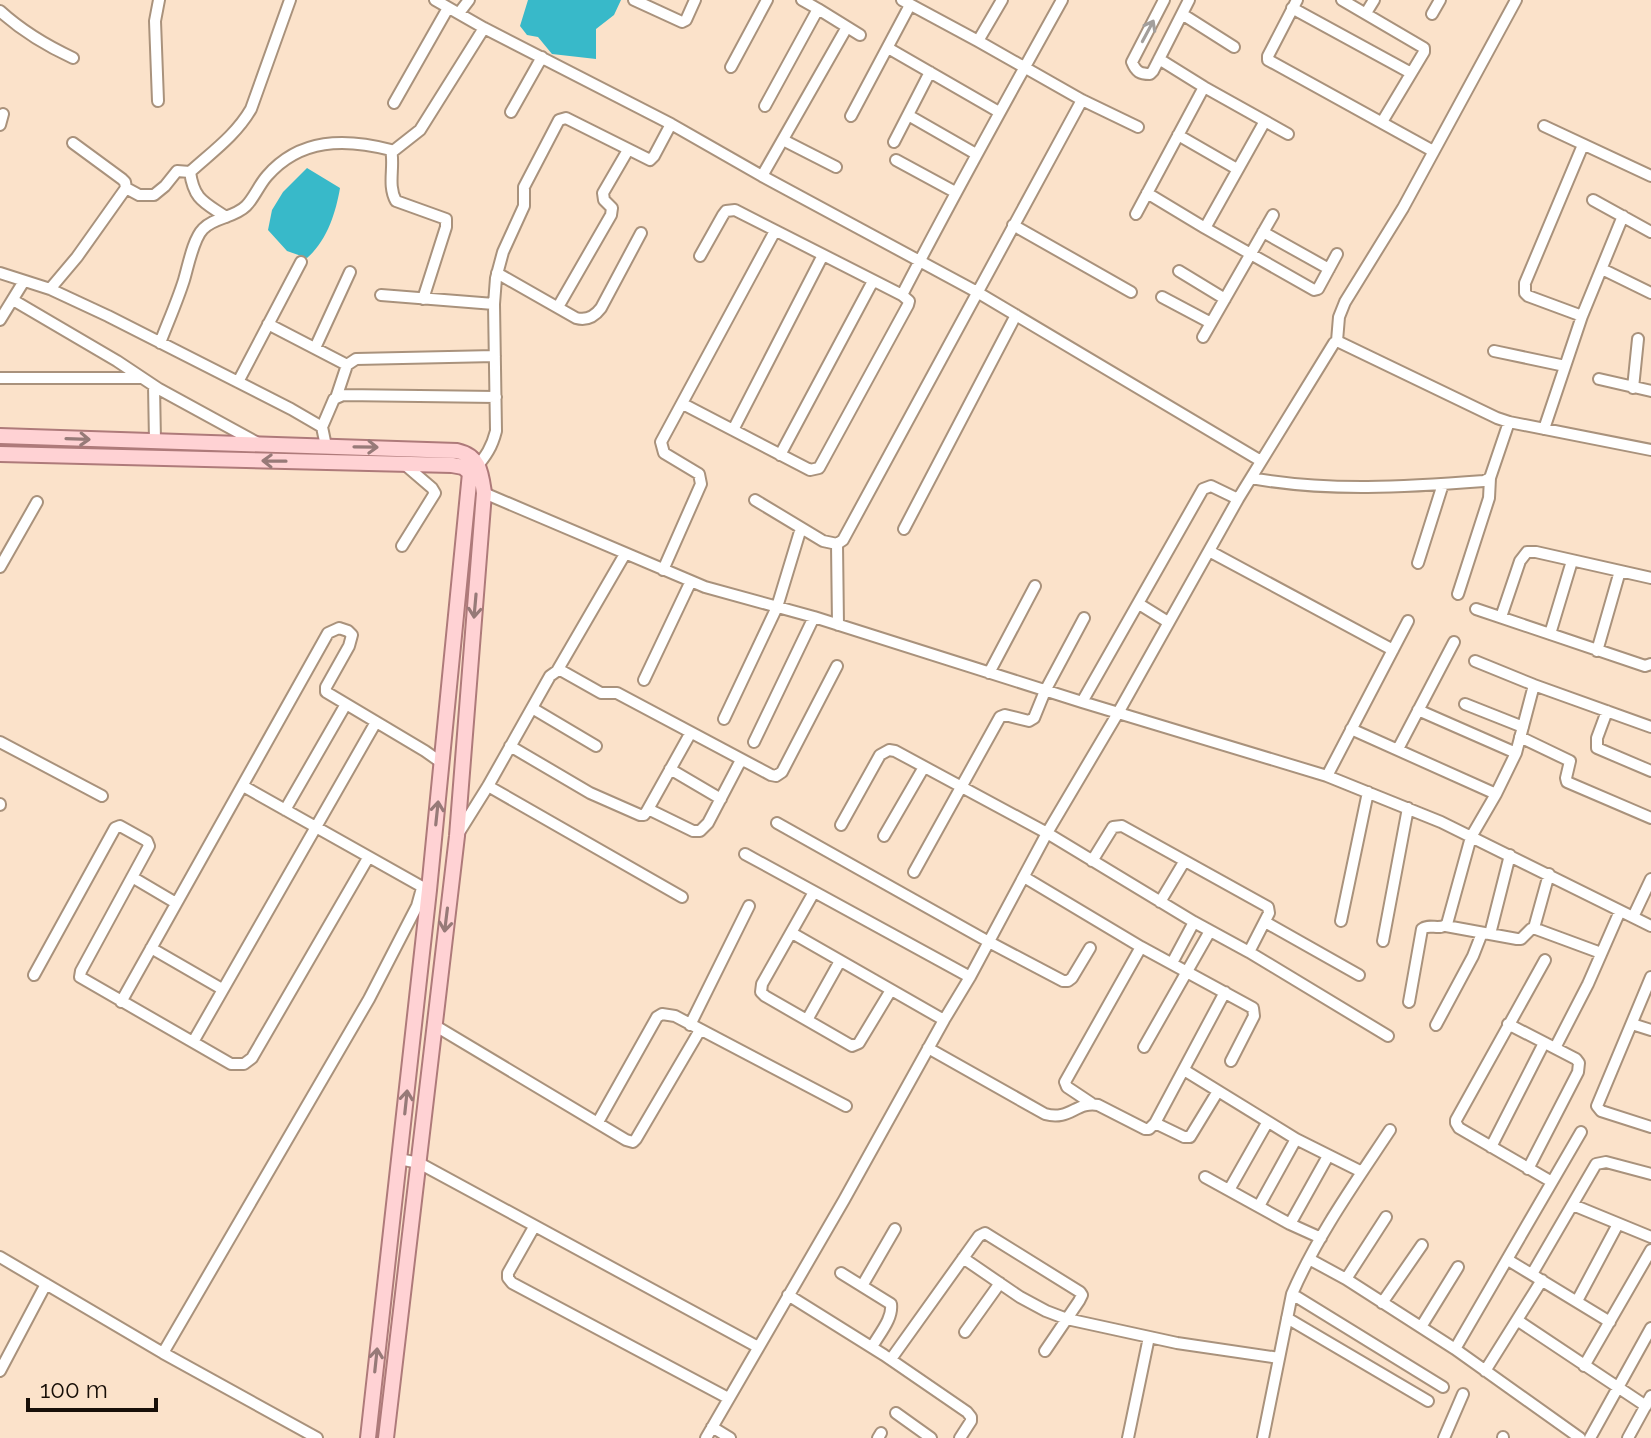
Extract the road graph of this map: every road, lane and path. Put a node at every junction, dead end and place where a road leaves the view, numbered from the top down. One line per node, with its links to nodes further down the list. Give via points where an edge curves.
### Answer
1 (159, 0): 40 (street)
2 (290, 0): 65 (street, via 251,109 231,136)
3 (435, 0): 20 (street)
4 (469, 0): 20 (street)
5 (634, 0): 6 (street, via 682,22)
6 (695, 0)
7 (767, 0): 34 (street)
8 (802, 0): 19 (street)
9 (1002, 0): 28 (street)
10 (1062, 0): 35 (street)
11 (1164, 0): 33 (street, one-way to 11, via 1150,74 1138,72 1132,62)
12 (1189, 0): 23 (street)
13 (1342, 0): 22 (street)
14 (1374, 0): 22 (street)
15 (1440, 0): 24 (street)
16 (1516, 0): 59 (street)
17 (906, 2): 28 (street); 30 (street)
18 (1294, 4): 37 (street); 48 (street, via 1268,60)
19 (818, 9): 25 (street); 42 (street)
20 (454, 10): 26 (street); 41 (street)
21 (0, 11): 32 (street, via 33,38)
22 (1366, 13): 37 (street, via 1423,46)
23 (1182, 14): 29 (street); 33 (street)
24 (1432, 14)
25 (847, 27): 27 (street); 54 (street)
26 (484, 28): 31 (street); 60 (street, via 420,130)
27 (860, 35)
28 (978, 41): 35 (street)
29 (1234, 47)
30 (888, 48): 36 (street); 46 (street)
31 (542, 57): 43 (street); 49 (street)
32 (73, 58)
33 (1159, 59): 38 (street)
34 (731, 67)
35 (1025, 67): 39 (street); 44 (street)
36 (930, 72): 44 (street); 45 (street)
37 (1411, 73): 48 (street)
38 (1204, 87): 47 (street); 53 (street)
39 (1082, 100): 51 (street); 76 (street)
40 (158, 101)
41 (394, 103)
42 (765, 106)
43 (511, 112)
44 (999, 112): 61 (street)
45 (908, 115): 55 (street); 61 (street)
46 (851, 116)
47 (1265, 121): 52 (street); 64 (street)
48 (1382, 122): 59 (street)
49 (671, 124): 58 (street, via 652,159); 66 (street)
50 (1544, 126): 57 (street)
51 (1138, 127)
52 (1288, 134)
53 (1178, 135): 64 (street); 70 (street)
54 (783, 140): 63 (street); 66 (street)
55 (894, 142)
56 (73, 143): 68 (street, via 122,179)
57 (1583, 145): 67 (street); 109 (street, via 1525,283 1528,296)
58 (628, 150): 93 (street, via 566,118 559,120 524,187 524,206); 107 (street, via 603,193 611,215)
59 (1433, 151): 115 (street, via 1345,302)
60 (392, 152): 75 (street, via 342,143 300,150 265,177 247,205); 103 (street, via 396,201 447,223)
61 (976, 154): 69 (street)
62 (896, 160): 69 (street)
63 (836, 167)
64 (1237, 169): 77 (street)
65 (190, 172): 68 (street, via 177,171 154,195); 75 (street, via 193,190)
66 (762, 176): 86 (street)
67 (1651, 176)
68 (126, 188): 96 (street)
69 (955, 192): 86 (street)
70 (1147, 193): 72 (street); 77 (street)
71 (1593, 200): 74 (street)
72 (1136, 214)
73 (1273, 215): 79 (street)
74 (1623, 216): 80 (street); 89 (street)
75 (226, 217): 116 (street, via 203,228 198,237)
76 (1013, 225): 97 (street); 98 (street)
77 (1205, 228): 82 (street)
78 (775, 231): 84 (street); 85 (street, via 730,210); 131 (street)
79 (1263, 232): 82 (street); 88 (street)
80 (1651, 232)
81 (641, 233): 107 (street, via 597,313 581,319)
82 (1250, 254): 88 (street, via 1316,291); 104 (street)
83 (1337, 254): 88 (street)
84 (823, 255): 95 (street); 135 (street)
85 (700, 256)
86 (920, 260): 97 (street); 101 (street)
87 (301, 262): 112 (street)
88 (1329, 269)
89 (1602, 269): 99 (street); 109 (street)
90 (1179, 271): 104 (street)
91 (350, 272): 117 (street)
92 (0, 273): 94 (street)
93 (497, 273): 106 (street); 107 (street)
94 (24, 281): 96 (street); 105 (street)
95 (873, 281): 101 (street); 143 (street)
96 (50, 289): 116 (street)
97 (977, 292): 108 (street); 156 (street)
98 (1131, 292)
99 (1651, 293)
100 (381, 295): 103 (street)
101 (902, 295): 143 (street, via 908,305 822,464 810,470)
102 (1162, 297): 111 (street)
103 (423, 299): 106 (street)
104 (1225, 299): 111 (street)
105 (13, 300): 110 (street); 123 (street)
106 (494, 304): 119 (street)
107 (558, 307)
108 (1016, 315): 144 (street); 155 (street)
109 (1582, 316): 121 (street)
110 (0, 320)
111 (1211, 323): 113 (street)
112 (268, 324): 117 (street); 125 (street)
113 (1203, 337)
114 (1638, 339): 127 (street)
115 (1337, 341): 132 (street); 144 (street)
116 (160, 343): 125 (street)
117 (315, 348): 120 (street)
118 (1494, 351): 121 (street)
119 (495, 356): 120 (street, via 356,359); 129 (street)
120 (347, 365): 130 (street)
121 (1565, 366): 134 (street)
122 (0, 378): 123 (street)
123 (142, 378): 126 (street)
124 (1599, 379): 127 (street)
125 (238, 382): 133 (street)
126 (154, 386): 137 (street); 138 (street)
127 (1633, 388): 128 (street)
128 (1651, 391)
129 (496, 397): 130 (street); 146 (street, via 493,445)
130 (336, 398): 133 (street)
131 (683, 404): 135 (street); 163 (street, via 662,438 662,448 699,474 701,484)
132 (1509, 422): 134 (street); 148 (street)
133 (322, 427): 139 (street)
134 (1544, 429): 140 (street)
135 (733, 430): 143 (street)
136 (0, 436): 137 (main road, one-way to 137)
137 (155, 441): 141 (main road)
138 (261, 445): 139 (main road); 141 (main road)
139 (326, 446): 146 (main road, one-way to 146, via 457,451 470,455)
140 (1651, 450)
141 (242, 452): 142 (main road); 145 (main road, one-way to 141)
142 (0, 454)
143 (780, 455)
144 (1261, 461): 147 (street)
145 (404, 464): 146 (main road); 157 (street, via 435,493)
146 (474, 469): 150 (main road, via 481,469); 210 (main road)
147 (1251, 478): 149 (street, via 1340,486); 151 (street)
148 (1490, 478): 149 (street); 168 (street, via 1489,498)
149 (1443, 484): 161 (street)
150 (484, 493): 159 (street); 230 (main road, one-way to 230)
151 (1238, 499): 158 (street); 169 (street, via 1211,486 1203,489)
152 (755, 500): 154 (street)
153 (37, 502): 162 (street)
154 (801, 528): 156 (street); 170 (street)
155 (904, 529)
156 (837, 544): 177 (street)
157 (402, 546)
158 (1209, 551): 176 (street); 180 (street)
159 (625, 554): 163 (street); 185 (street)
160 (1572, 561): 164 (street); 173 (street, via 1527,552); 178 (street)
161 (1418, 563)
162 (0, 567)
163 (663, 570): 166 (street)
164 (1620, 571): 165 (street); 181 (street)
165 (1651, 578)
166 (691, 581): 170 (street); 187 (street)
167 (1035, 586): 186 (street)
168 (1458, 594)
169 (1139, 604): 176 (street); 190 (street)
170 (777, 607): 172 (street); 197 (street)
171 (1476, 609): 173 (street)
172 (814, 617): 177 (street); 204 (street)
173 (1501, 617): 178 (street)
174 (1084, 618): 189 (street)
175 (1408, 621): 180 (street)
176 (1168, 622): 196 (street)
177 (838, 625): 186 (street)
178 (1550, 634): 181 (street)
179 (1454, 642): 194 (street)
180 (1393, 650): 200 (street)
181 (1597, 651): 183 (street)
182 (1475, 661): 188 (street)
183 (1651, 664)
184 (837, 666): 209 (street, via 780,775)
185 (557, 671): 193 (street); 202 (street, via 601,693 617,693)
186 (989, 673): 189 (street)
187 (644, 680)
188 (1534, 685): 195 (street); 201 (street)
189 (1045, 691): 190 (street); 217 (street, via 1032,720 1000,717)
190 (1082, 702): 196 (street)
191 (346, 704): 198 (street); 215 (street, via 325,690 351,640 351,632 339,628 322,641); 224 (street)
192 (1465, 704): 201 (street)
193 (532, 708): 205 (street); 206 (street)
194 (1418, 710): 207 (street); 208 (street)
195 (1607, 711): 199 (street); 213 (street, via 1597,748)
196 (1118, 713): 214 (street); 229 (street)
197 (724, 719)
198 (376, 722): 210 (street); 228 (street)
199 (1651, 727)
200 (1351, 729): 207 (street); 214 (street)
201 (1522, 732): 208 (street); 225 (street, via 1570,761 1567,782)
202 (690, 734): 209 (street); 212 (street)
203 (0, 742): 220 (street)
204 (754, 742)
205 (510, 746): 216 (street); 223 (street, via 622,808 640,815)
206 (596, 746)
207 (1398, 749): 219 (street)
208 (1516, 753): 219 (street)
209 (741, 760): 221 (street)
210 (442, 763): 238 (main road, one-way to 210)
211 (924, 767): 217 (street); 227 (street, via 895,751 884,752); 231 (street)
212 (670, 769): 221 (street); 223 (street)
213 (1651, 771)
214 (1327, 776): 218 (street)
215 (243, 786): 224 (street); 249 (street)
216 (488, 786): 230 (street); 247 (street)
217 (962, 787): 229 (street); 240 (street)
218 (1368, 792): 222 (street); 253 (street)
219 (1496, 794): 232 (street)
220 (102, 796)
221 (721, 799): 223 (street, via 700,831)
222 (1408, 808): 232 (street); 262 (street)
223 (648, 809)
224 (285, 810): 228 (street)
225 (1651, 818)
226 (777, 823): 263 (street)
227 (841, 825)
228 (314, 827): 235 (street); 277 (street)
229 (1047, 833): 236 (street); 243 (street)
230 (457, 836): 239 (main road)
231 (884, 836)
232 (1471, 837): 234 (street); 256 (street)
233 (745, 854): 246 (street)
234 (1510, 855): 241 (street); 261 (street)
235 (368, 858): 245 (street); 291 (street, via 249,1061 231,1064)
236 (1092, 861): 237 (street, via 1110,831 1122,826); 248 (street)
237 (1184, 862): 248 (street); 255 (street, via 1268,907)
238 (432, 865): 239 (main road); 245 (main road)
239 (453, 866): 286 (main road, one-way to 286)
240 (914, 872)
241 (1549, 874): 251 (street); 258 (street)
242 (132, 877): 249 (street); 273 (street, via 149,843 116,827); 280 (street, via 80,974)
243 (1024, 877): 263 (street); 264 (street)
244 (1651, 879): 252 (street)
245 (426, 889): 310 (main road, one-way to 245); 356 (street, via 369,999)
246 (814, 892): 260 (street); 275 (street)
247 (682, 897)
248 (1160, 902): 254 (street)
249 (176, 903): 265 (street)
250 (749, 906): 288 (street)
251 (1620, 911): 252 (street); 268 (street)
252 (1633, 917): 257 (street)
253 (1341, 921)
254 (1194, 922): 259 (street); 271 (street)
255 (1265, 922): 267 (street); 274 (street)
256 (1446, 926): 261 (street); 281 (street, via 1422,929)
257 (1651, 926)
258 (1534, 928): 261 (street, via 1521,939); 268 (street)
259 (1210, 931): 267 (street); 272 (street)
260 (792, 933): 270 (street); 282 (street, via 761,992)
261 (1486, 934): 287 (street)
262 (1383, 941)
263 (989, 942): 266 (street, via 1063,981 1076,974); 275 (street)
264 (1141, 947): 271 (street); 299 (street, via 1065,1082)
265 (151, 948): 277 (street); 280 (street)
266 (1090, 948)
267 (1249, 952): 290 (street)
268 (1601, 953): 295 (street)
269 (1545, 960): 284 (street)
270 (840, 961): 278 (street); 282 (street)
271 (1172, 963): 272 (street)
272 (1188, 972): 279 (street); 293 (street)
273 (34, 975)
274 (1359, 975)
275 (970, 977): 283 (street)
276 (1650, 983): 285 (street)
277 (222, 989): 291 (street)
278 (891, 990): 282 (street, via 855,1046); 283 (street)
279 (1225, 992): 296 (street, via 1255,1011); 297 (street)
280 (121, 1002): 291 (street)
281 (1409, 1002)
282 (807, 1020)
283 (944, 1020): 294 (street)
284 (1508, 1024): 292 (street); 308 (street, via 1456,1120 1459,1128)
285 (1632, 1024): 289 (street); 304 (street, via 1597,1106)
286 (434, 1025): 301 (street); 311 (main road)
287 (1436, 1025)
288 (695, 1027): 300 (street); 301 (street, via 668,1014 657,1017); 301 (street, via 633,1142)
289 (1651, 1030)
290 (1388, 1036)
291 (193, 1042)
292 (1544, 1043): 295 (street); 308 (street)
293 (1144, 1047)
294 (928, 1048): 299 (street, via 1045,1114 1061,1116); 341 (street)
295 (1555, 1048): 312 (street, via 1576,1059 1579,1068)
296 (1231, 1061)
297 (1184, 1070): 298 (street); 302 (street)
298 (1218, 1091): 302 (street, via 1190,1137); 303 (street)
299 (1091, 1103): 302 (street, via 1145,1129)
300 (846, 1106)
301 (598, 1122)
302 (1155, 1123)
303 (1267, 1123): 307 (street); 317 (street)
304 (1651, 1127)
305 (1390, 1130): 313 (street)
306 (1581, 1132): 316 (street)
307 (1296, 1139): 309 (street); 319 (street)
308 (1491, 1147): 312 (street)
309 (1328, 1156): 313 (street); 321 (street)
310 (399, 1159): 311 (street); 371 (main road, one-way to 310)
311 (419, 1163): 323 (street); 372 (main road)
312 (1528, 1169): 316 (street)
313 (1362, 1172): 326 (street)
314 (1651, 1174): 318 (street, via 1600,1162)
315 (1205, 1177): 317 (street)
316 (1552, 1182): 332 (street)
317 (1229, 1190): 319 (street)
318 (1573, 1205): 322 (street); 335 (street)
319 (1259, 1206): 321 (street)
320 (1386, 1217): 336 (street)
321 (1290, 1224): 326 (street)
322 (1618, 1224): 325 (street); 342 (street)
323 (534, 1227): 352 (street); 365 (street, via 508,1273 512,1283)
324 (895, 1229): 339 (street)
325 (1651, 1237)
326 (1321, 1238): 331 (street)
327 (1422, 1245): 343 (street)
328 (1651, 1250): 347 (street)
329 (0, 1257): 338 (street)
330 (963, 1258): 337 (street); 345 (street, via 981,1234 987,1234 1080,1292); 358 (street)
331 (1309, 1259): 336 (street); 340 (street)
332 (1508, 1260): 335 (street); 354 (street)
333 (1458, 1267): 348 (street)
334 (841, 1273): 339 (street)
335 (1537, 1277): 342 (street); 346 (street)
336 (1346, 1279): 343 (street)
337 (1000, 1283): 345 (street); 350 (street)
338 (46, 1284): 356 (street); 360 (street)
339 (862, 1286): 353 (street, via 892,1309)
340 (1292, 1294): 344 (street); 362 (street)
341 (788, 1295): 352 (street); 353 (street)
342 (1577, 1301): 347 (street)
343 (1382, 1303): 348 (street)
344 (1287, 1318): 357 (street); 366 (street)
345 (1067, 1319): 351 (street); 355 (street)
346 (1517, 1320): 359 (street); 361 (street)
347 (1610, 1322): 359 (street)
348 (1421, 1327): 354 (street)
349 (1651, 1328): 363 (street)
350 (965, 1332)
351 (1149, 1337): 357 (street); 377 (street)
352 (758, 1347): 365 (street)
353 (872, 1347): 358 (street)
354 (1455, 1349): 361 (street)
355 (1045, 1351)
356 (163, 1353): 370 (street)
357 (1279, 1358): 378 (street)
358 (891, 1359): 376 (street, via 971,1417)
359 (1584, 1366): 363 (street)
360 (0, 1371)
361 (1485, 1371): 380 (street)
362 (1443, 1387)
363 (1617, 1387): 367 (street); 381 (street)
364 (1463, 1394): 379 (street)
365 (728, 1398): 369 (street)
366 (1428, 1401)
367 (1648, 1401): 382 (street)
368 (896, 1413): 375 (street)
369 (712, 1427): 373 (street); 374 (street)
370 (317, 1438)
371 (368, 1438)
372 (386, 1438)
373 (706, 1438)
374 (730, 1438)
375 (931, 1438)
376 (960, 1438)
377 (1128, 1438)
378 (1263, 1438)
379 (1444, 1438)
380 (1580, 1438)
381 (1590, 1438)
382 (1628, 1438)

